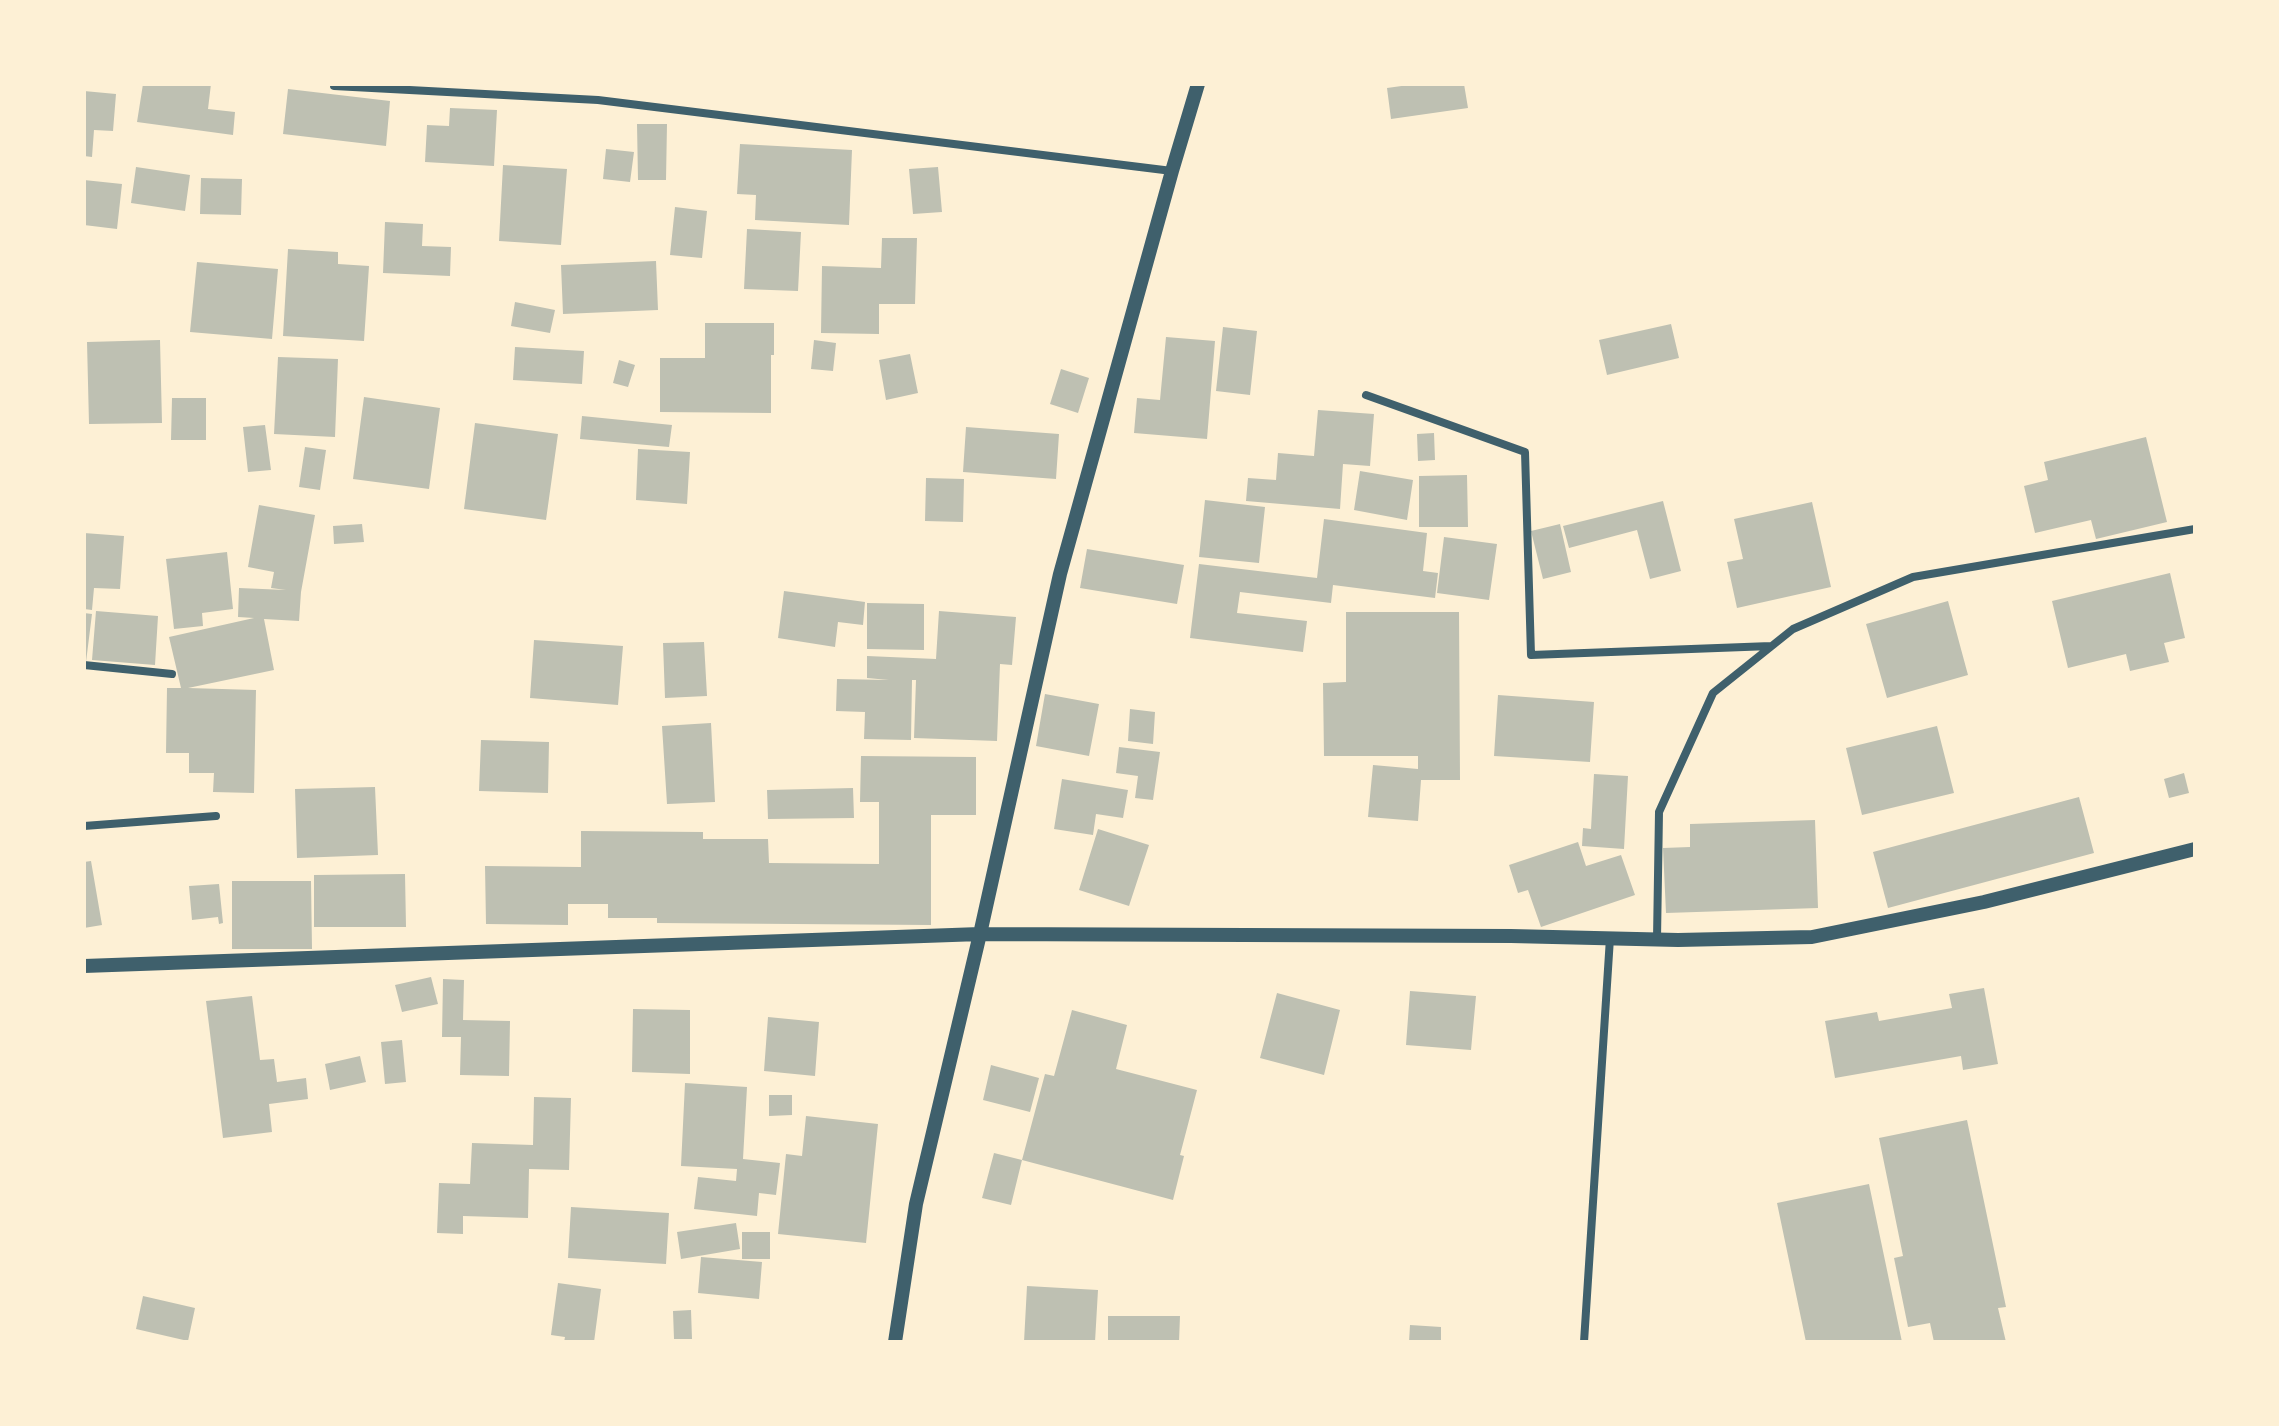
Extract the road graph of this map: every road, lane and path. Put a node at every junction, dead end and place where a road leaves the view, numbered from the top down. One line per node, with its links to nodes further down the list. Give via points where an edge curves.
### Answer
1 (1198, 84): 3 (street)
2 (334, 86): 3 (street, via 598,100)
3 (1172, 171): 12 (street, via 1060,574)
4 (1366, 395): 6 (street, via 1525,452 1531,655)
5 (2195, 529): 6 (street, via 1913,577 1793,629)
6 (1771, 646): 14 (street, via 1713,693 1659,812)
7 (84, 665): 8 (street)
8 (172, 674)
9 (216, 816): 10 (street)
10 (84, 826)
11 (2195, 849): 14 (street, via 1984,902 1812,937)
12 (980, 934): 13 (street); 15 (street); 16 (street, via 916,1204)
13 (1610, 938): 14 (street); 17 (street)
14 (1657, 939)
15 (84, 966)
16 (895, 1342)
17 (1584, 1342)

